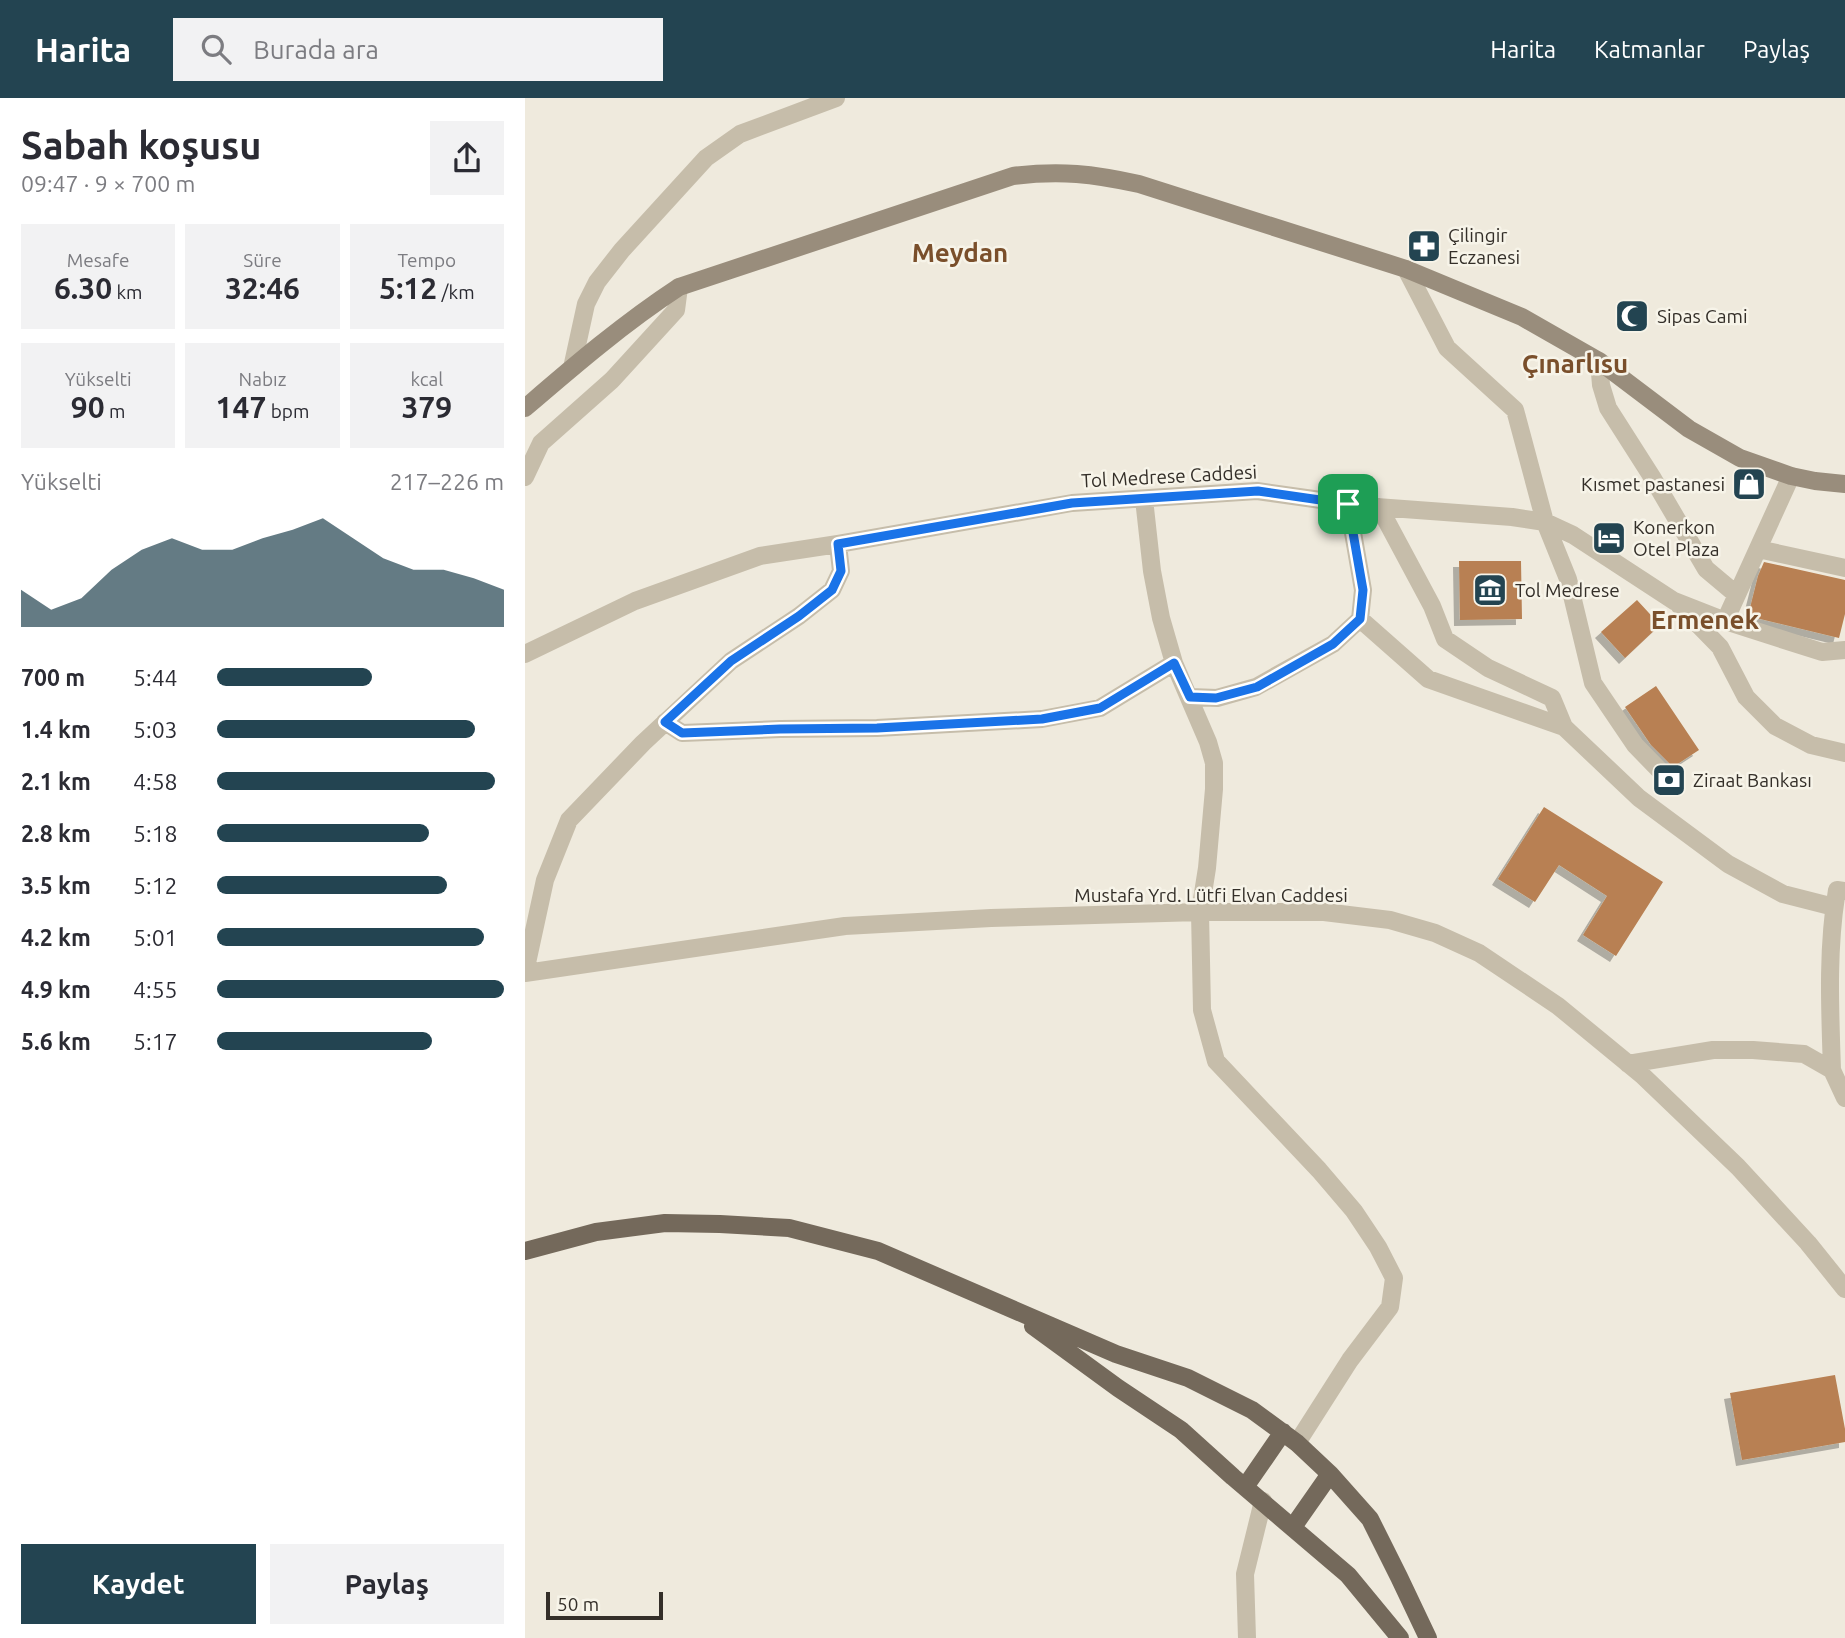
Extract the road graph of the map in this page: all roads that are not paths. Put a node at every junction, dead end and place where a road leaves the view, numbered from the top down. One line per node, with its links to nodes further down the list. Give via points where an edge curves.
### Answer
1 (836, 98): 5 (street, via 740,134 706,158 597,282 586,304)
2 (1406, 269): 3 (main road, via 1139,184 1073,172 1013,176); 4 (main road, via 1522,317); 13 (street, via 1447,348 1515,410)
3 (679, 287): 5 (main road); 8 (street, via 676,310 613,380 541,443)
4 (1599, 362): 7 (main road, via 1689,429 1740,458); 17 (street, via 1608,408 1706,569)
5 (572, 368): 6 (main road)
6 (525, 408)
7 (1791, 476): 9 (main road); 15 (street)
8 (525, 477)
9 (1845, 484)
10 (1144, 499): 11 (street, Tol Medrese Caddesi, via 1258,491); 14 (street, Tol Medrese Caddesi, via 1072,503); 23 (street, via 1152,571)
11 (1348, 504): 12 (street, Tol Medrese Caddesi); 19 (street, via 1363,590)
12 (1379, 508): 13 (street, Tol Medrese Caddesi); 26 (street, via 1445,639 1488,668 1552,698)
13 (1545, 522): 18 (street, Tol Medrese Caddesi, via 1573,535); 28 (street, via 1568,579 1593,683 1635,746)
14 (838, 544): 22 (street, Tol Medrese Caddesi, via 760,556 635,601); 25 (street, via 841,571 832,590 731,661)
15 (1758, 549): 16 (street); 17 (street)
16 (1845, 568)
17 (1737, 595): 20 (street)
18 (1674, 601): 20 (street); 27 (street, via 1720,647 1746,697 1775,726 1811,745)
19 (1360, 619): 24 (street, via 1333,644 1257,687 1216,698); 26 (street, via 1428,679)
20 (1725, 621): 21 (street, via 1822,652)
21 (1845, 650)
22 (525, 654)
23 (1174, 663): 24 (street); 25 (street, via 1100,708 1042,719 682,733)
24 (1190, 697): 31 (street, via 1214,763)
25 (665, 722): 32 (street, via 569,820 545,880)
26 (1564, 727): 30 (street, via 1639,798 1728,864 1783,894)
27 (1845, 753)
28 (1669, 780)
29 (1845, 891): 30 (street, via 1837,890)
30 (1834, 907): 34 (street)
31 (1200, 912): 32 (street, Mustafa Yrd. Lütfi Elvan Caddesi, via 845,926); 33 (street, Mustafa Yrd. Lütfi Elvan Caddesi, via 1324,912 1390,920 1435,933 1479,953 1558,1006); 39 (street, via 1202,1010 1216,1061 1354,1210 1394,1278 1391,1307)
32 (525, 973)
33 (1628, 1064): 34 (street, via 1713,1051 1753,1051 1804,1054); 37 (street, Mustafa Yrd. Lütfi Elvan Caddesi, via 1738,1167)
34 (1832, 1070): 35 (street)
35 (1845, 1098)
36 (525, 1251): 38 (main road, via 596,1233 665,1223 789,1228 878,1251)
37 (1845, 1289)
38 (1005, 1306): 39 (main road, via 1116,1354 1188,1378 1252,1410); 41 (main road, via 1181,1430)
39 (1290, 1438): 40 (main road); 41 (main road)
40 (1330, 1474): 43 (main road); 46 (main road, via 1370,1519)
41 (1245, 1487): 42 (main road)
42 (1263, 1501): 43 (main road); 44 (street, via 1245,1574)
43 (1293, 1527): 45 (main road, via 1348,1575)
44 (1247, 1638)
45 (1400, 1638)
46 (1428, 1638)

